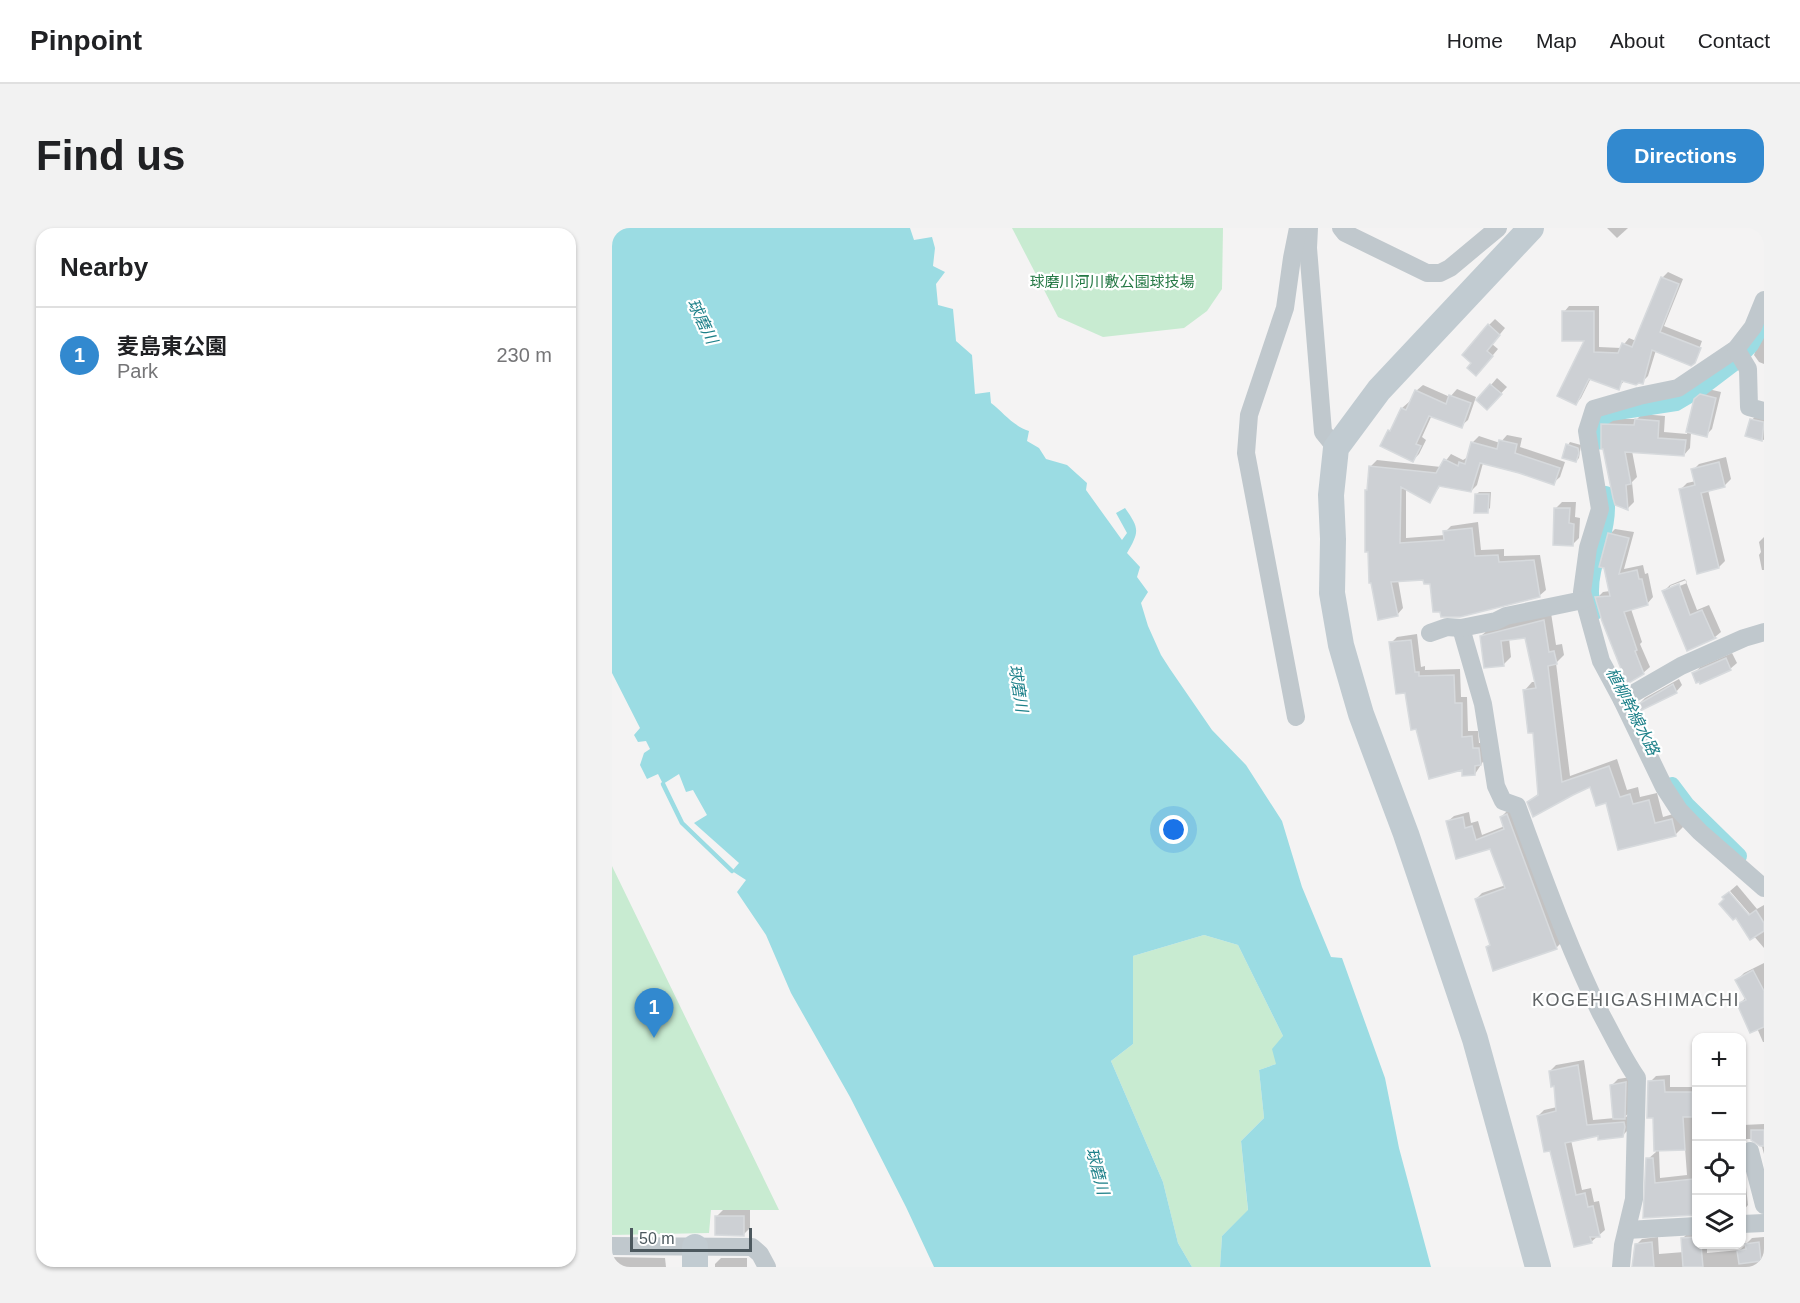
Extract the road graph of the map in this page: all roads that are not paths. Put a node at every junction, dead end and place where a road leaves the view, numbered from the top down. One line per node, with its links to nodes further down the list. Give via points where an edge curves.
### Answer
1 (1298, 228): 15 (street, via 1285,308 1250,415 1246,453)
2 (1309, 228): 9 (street, via 1323,432)
3 (1341, 228): 4 (street, via 1427,273 1450,268)
4 (1498, 228)
5 (1531, 228): 9 (street, via 1379,390)
6 (1764, 300): 7 (street)
7 (1746, 361): 8 (street, via 1749,407); 10 (street, via 1678,388 1594,409 1587,431 1600,509 1588,548)
8 (1764, 411)
9 (1336, 448): 26 (street, via 1331,495 1332,593 1341,645 1360,714 1406,834 1475,1039)
10 (1583, 600): 11 (street); 14 (street, via 1601,661)
11 (1461, 628): 12 (street, via 1447,627); 22 (street, via 1483,704 1496,786 1503,801 1517,806 1567,941 1637,1078 1634,1199)
12 (1430, 633)
13 (1764, 633): 14 (street, via 1681,666)
14 (1627, 697): 16 (street, via 1664,787 1679,810)
15 (1296, 717)
16 (1764, 888)
17 (1750, 1151): 18 (street)
18 (1764, 1205)
19 (1764, 1223): 20 (street)
20 (1746, 1224)
21 (1692, 1226): 22 (street)
22 (1627, 1230): 27 (street)
23 (612, 1246): 24 (street)
24 (695, 1257): 25 (street, via 752,1247)
25 (767, 1267)
26 (1538, 1267)
27 (1621, 1267)

